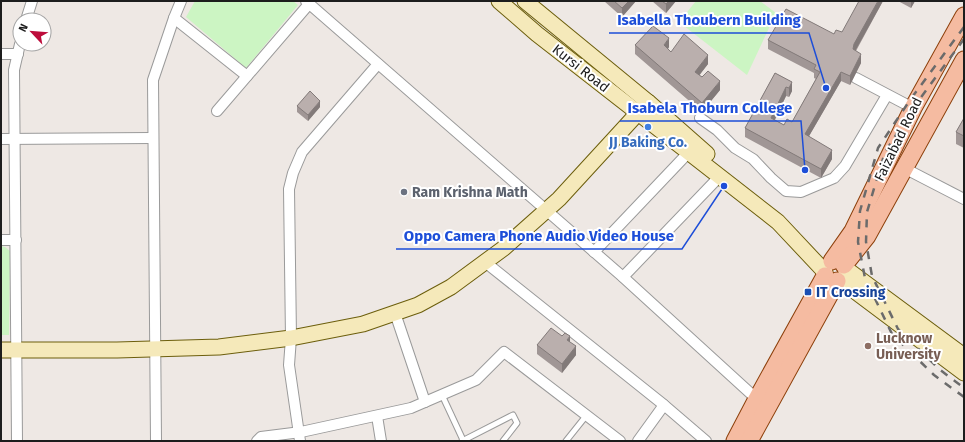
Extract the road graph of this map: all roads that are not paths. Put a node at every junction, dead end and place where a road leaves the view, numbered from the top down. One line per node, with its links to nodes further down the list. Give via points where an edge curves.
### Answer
1 (32, 1): 7 (street)
2 (181, 1): 9 (street)
3 (499, 1): 10 (main road)
4 (513, 1): 6 (main road, Kursi Road)
5 (307, 2): 15 (street); 16 (street)
6 (526, 7): 10 (main road, Kursi Road); 20 (main road, Kursi Road, via 544,17)
7 (29, 12)
8 (964, 16): 21 (main road, Faizabad Road)
9 (174, 18): 16 (street); 24 (street, via 153,80)
10 (537, 34): 20 (main road, Kursi Road)
11 (12, 51): 13 (street)
12 (18, 52): 26 (street, via 14,70)
13 (1, 54)
14 (964, 60): 18 (main road, Faizabad Road)
15 (378, 64): 31 (street); 39 (street, via 302,152 293,173 289,189)
16 (247, 76): 22 (street)
17 (856, 78): 19 (street)
18 (959, 80): 28 (main road, Faizabad Road)
19 (887, 95): 21 (street); 23 (street, via 845,166 834,178 801,192 786,191 754,159 735,148)
20 (643, 107): 27 (main road, Kursi Road); 31 (main road); 36 (main road, Kursi Road)
21 (913, 108): 36 (main road, Faizabad Road)
22 (217, 111)
23 (700, 118)
24 (153, 138): 26 (street); 40 (street)
25 (1, 139): 26 (street)
26 (15, 139): 33 (street)
27 (689, 152): 29 (main road, Kursi Road); 34 (street)
28 (904, 168): 30 (street); 36 (main road, Faizabad Road, via 867,236)
29 (720, 176): 36 (main road, Kursi Road); 37 (street)
30 (964, 199)
31 (546, 211): 34 (street); 35 (main road)
32 (1, 240): 33 (street)
33 (16, 240): 42 (street)
34 (594, 252): 37 (street)
35 (485, 262): 38 (main road, via 451,287 418,305); 48 (street)
36 (835, 271): 43 (main road); 44 (main road); 47 (main road, Faizabad Road)
37 (623, 277): 47 (street)
38 (395, 313): 39 (main road, via 363,324); 46 (street)
39 (291, 338): 40 (main road, via 219,347); 51 (street, via 288,365)
40 (155, 349): 42 (main road); 53 (street)
41 (1, 350): 42 (main road)
42 (17, 350): 52 (street)
43 (964, 356)
44 (964, 373)
45 (442, 395): 46 (street); 50 (street, via 476,380 504,352); 56 (lane)
46 (425, 402): 49 (street)
47 (761, 403): 62 (main road, Faizabad Road); 63 (main road, Faizabad Road)
48 (664, 405): 60 (street); 61 (street)
49 (377, 416): 51 (street); 55 (street)
50 (586, 416): 58 (lane); 59 (street)
51 (299, 437): 54 (street, via 261,437)
52 (17, 441)
53 (156, 441)
54 (257, 441)
55 (381, 441)
56 (462, 441): 57 (lane, via 513,415 517,423)
57 (503, 441)
58 (566, 441)
59 (620, 441)
60 (638, 441)
61 (706, 441)
62 (735, 441)
63 (749, 441)

